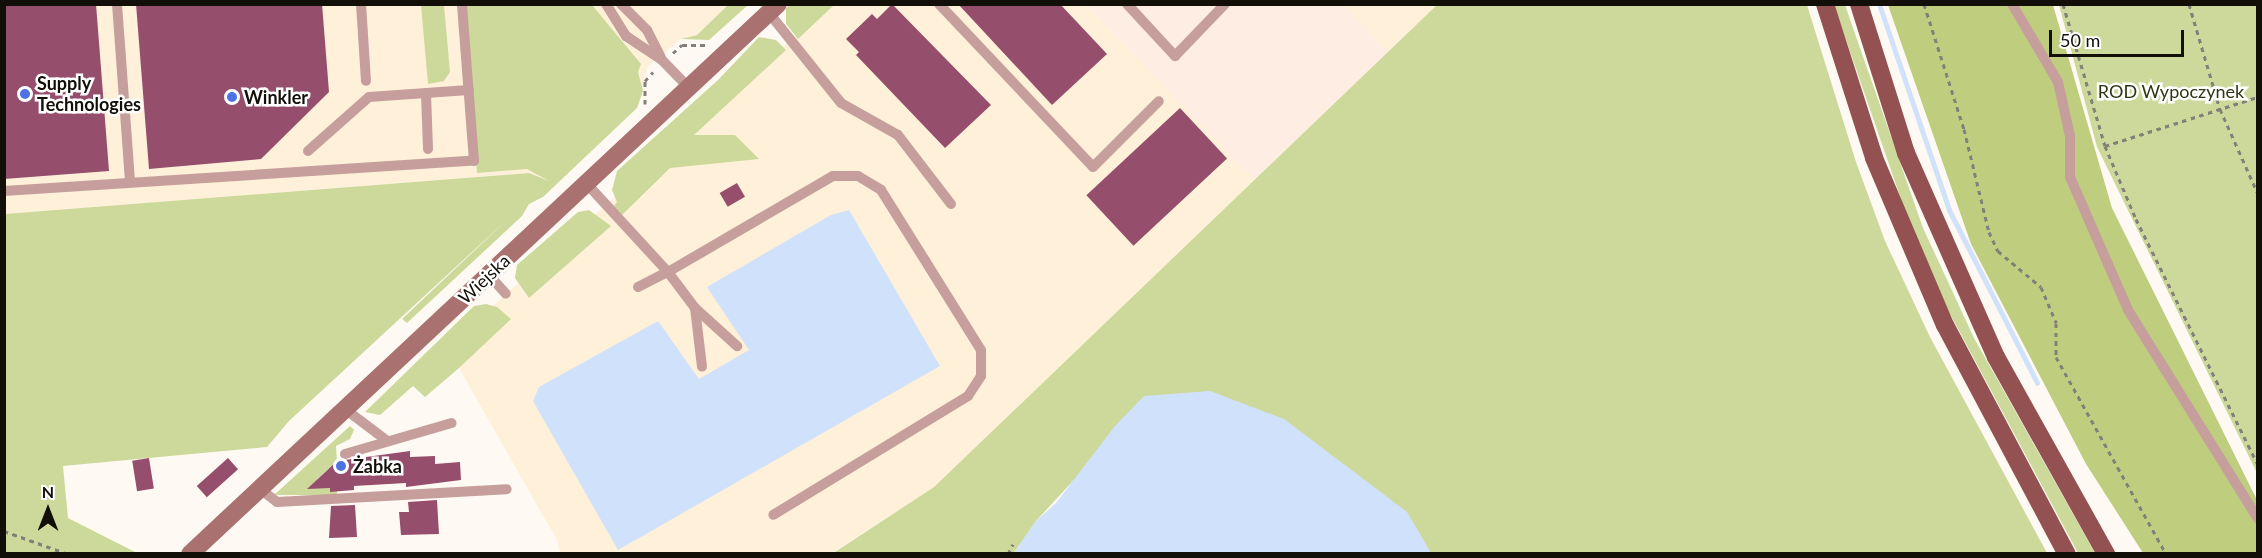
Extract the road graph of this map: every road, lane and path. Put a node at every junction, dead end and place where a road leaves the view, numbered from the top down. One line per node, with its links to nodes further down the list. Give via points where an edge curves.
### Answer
1 (117, 4): 29 (lane)
2 (362, 4): 19 (lane)
3 (462, 4): 21 (lane)
4 (606, 4): 18 (lane, via 626,36)
5 (939, 4): 24 (lane, via 1093,167)
6 (1127, 4): 7 (lane, via 1175,56)
7 (1225, 4)
8 (1825, 4): 55 (main road, via 1874,158 1945,325)
9 (1859, 4): 56 (main road, via 1906,153 1996,357)
10 (1924, 4): 57 (path, via 1964,129 1989,232 1998,251 2042,287 2056,324 2056,357)
11 (2012, 4): 49 (lane, via 2058,82 2070,136 2070,177 2128,310)
12 (2063, 4): 26 (path)
13 (2189, 4): 25 (path)
14 (624, 5): 18 (lane, via 647,30)
15 (773, 9): 20 (street, Wiejska); 33 (lane, via 841,104 898,135)
16 (715, 41): 17 (path)
17 (678, 49)
18 (662, 60): 20 (lane)
19 (366, 81)
20 (689, 88): 30 (street, Wiejska)
21 (468, 90): 22 (lane); 29 (lane, via 474,161)
22 (426, 94): 27 (lane); 28 (lane, via 369,98)
23 (2258, 97): 25 (path)
24 (1159, 101)
25 (2220, 109): 26 (path); 32 (path)
26 (2105, 146): 45 (path, via 2136,219)
27 (428, 149)
28 (309, 151)
29 (130, 183): 31 (lane)
30 (587, 184): 34 (lane); 35 (street, Wiejska)
31 (4, 191)
32 (2258, 194)
33 (951, 204)
34 (668, 272): 36 (lane); 38 (lane); 48 (lane, via 833,176 858,176 881,190 981,350 981,376 968,396)
35 (489, 275): 37 (lane); 41 (street, Wiejska)
36 (638, 287)
37 (506, 294)
38 (695, 308): 39 (lane); 40 (lane)
39 (737, 346)
40 (702, 367)
41 (345, 409): 43 (lane); 46 (street, Wiejska)
42 (452, 423): 43 (lane)
43 (386, 440): 44 (lane)
44 (345, 454)
45 (2258, 465)
46 (259, 488): 47 (lane, via 277,502); 53 (street, Wiejska)
47 (507, 489)
48 (773, 514)
49 (2258, 519)
50 (4, 531): 52 (path)
51 (1013, 544): 54 (path)
52 (68, 554)
53 (190, 554)
54 (1008, 554)
55 (2067, 554)
56 (2106, 554)
57 (2166, 554)

